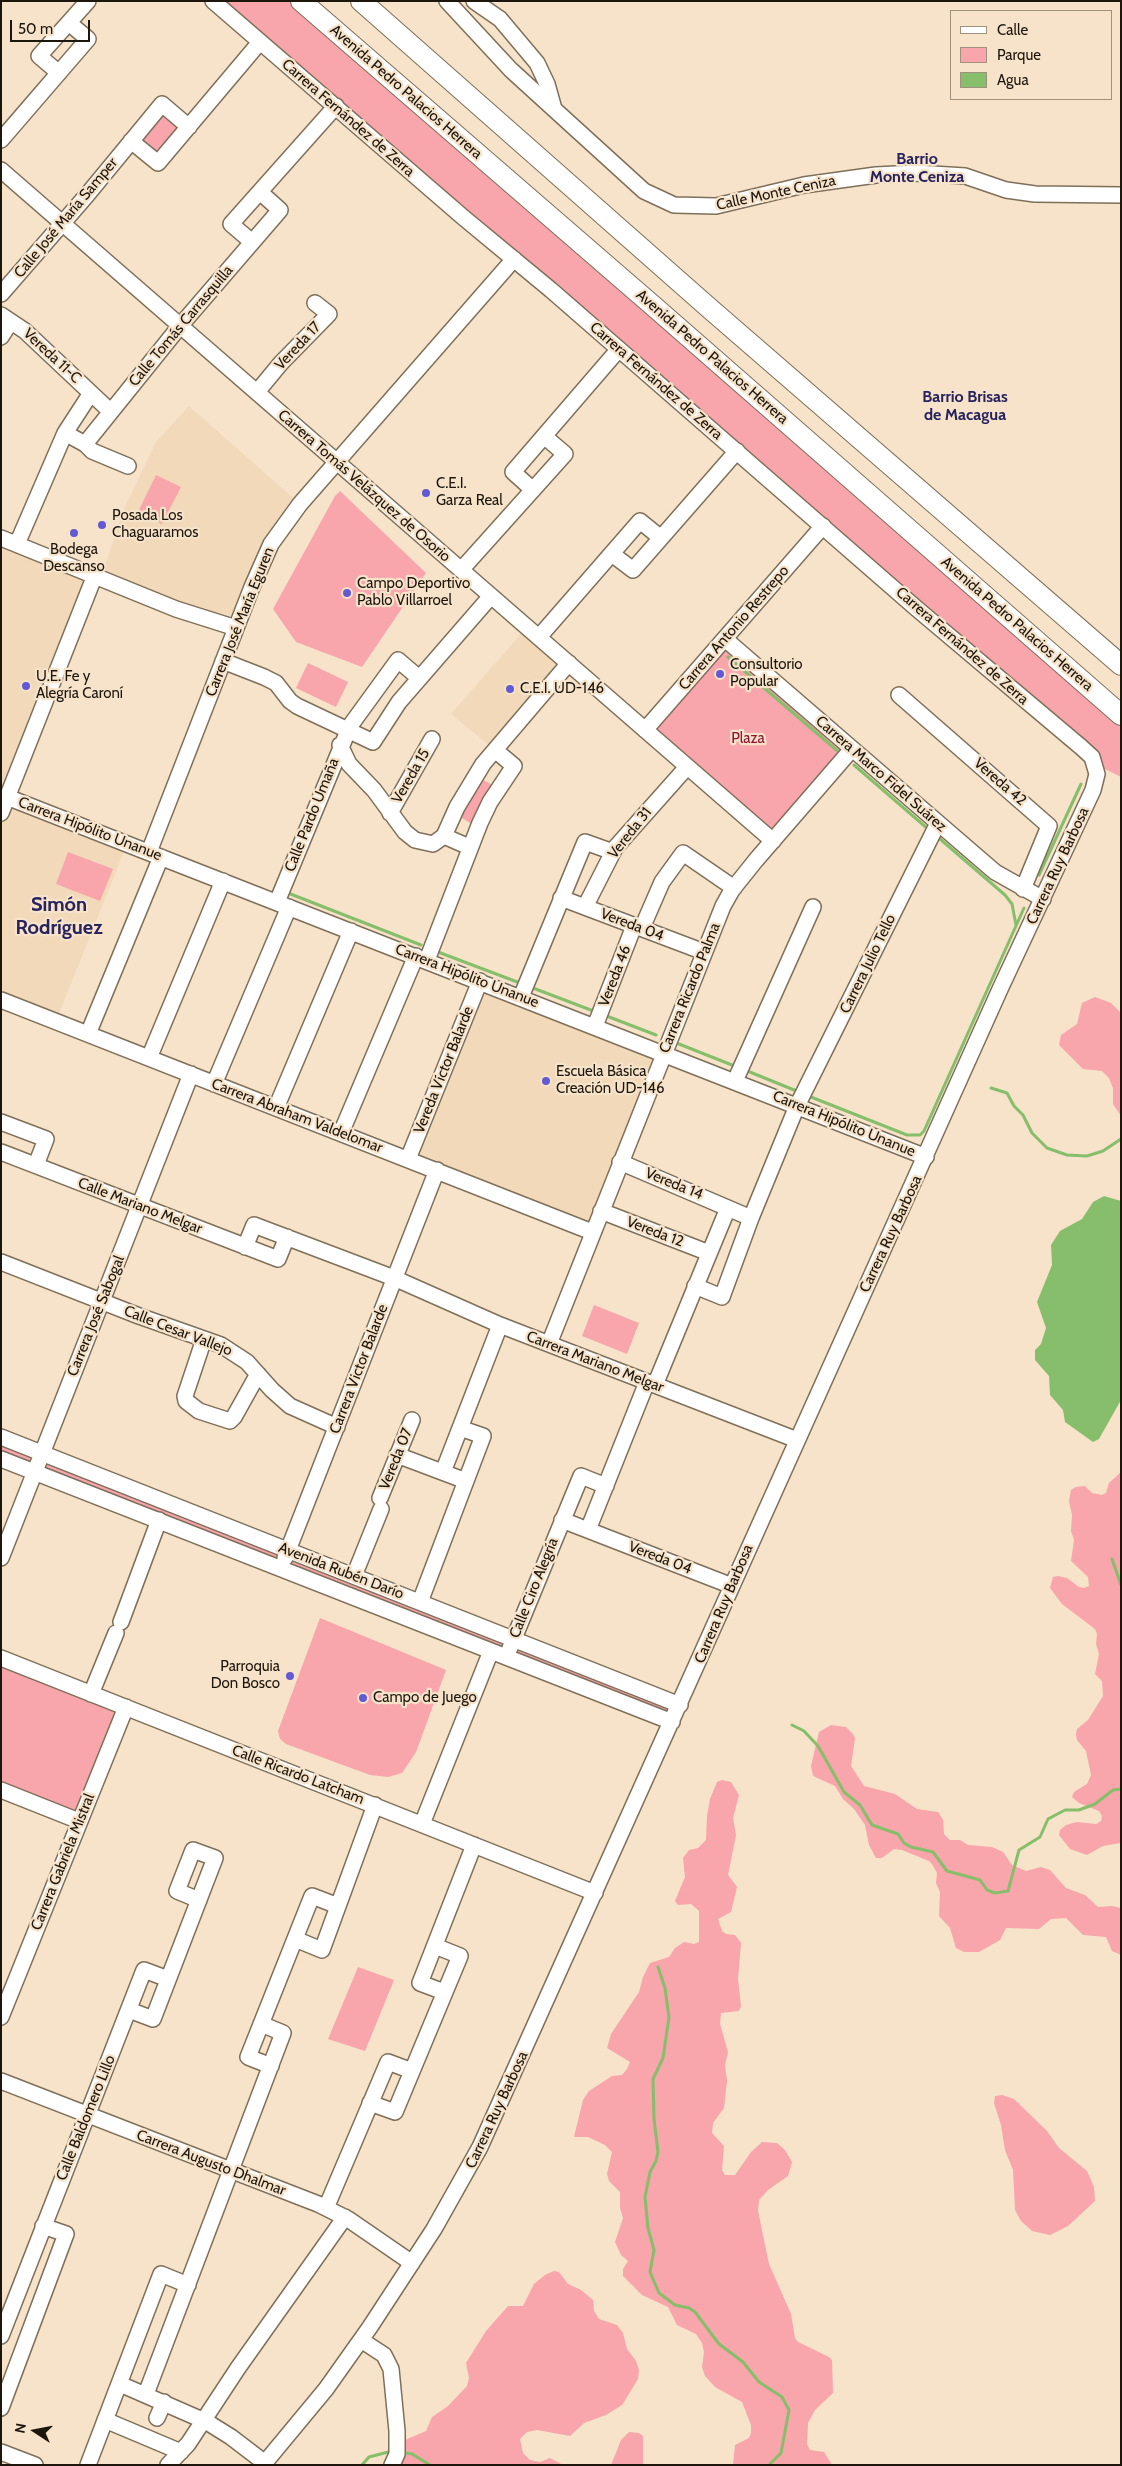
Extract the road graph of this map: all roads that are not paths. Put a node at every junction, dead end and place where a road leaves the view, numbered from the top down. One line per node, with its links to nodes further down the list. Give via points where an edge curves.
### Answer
1 (88, 1): 7 (street)
2 (213, 1): 8 (street, Carrera Fernández de Zerra)
3 (301, 1): 53 (main road, Avenida Pedro Palacios Herrera)
4 (361, 1): 50 (main road, via 708,308)
5 (447, 1): 11 (street, Calle Monte Ceniza, via 491,50)
6 (475, 1): 11 (street, via 504,23 537,63)
7 (69, 23): 9 (street, via 39,56); 9 (street, via 88,39)
8 (260, 42): 10 (street, Carrera Fernández de Zerra); 12 (street)
9 (58, 73): 13 (street)
10 (336, 106): 16 (street); 20 (street, Carrera Fernández de Zerra)
11 (554, 110): 17 (street, Calle Monte Ceniza, via 644,191 674,205 716,206 804,185 909,173 965,176 1006,190 1035,194)
12 (189, 127): 14 (street, via 158,163); 14 (street, Calle José María Samper, via 162,104)
13 (1, 140)
14 (131, 142): 18 (street, Calle José María Samper)
15 (1, 170): 18 (street, Carrera Tomás Velázquez de Osorio)
16 (260, 192): 19 (street, Calle Tomás Carrasquilla, via 280,210); 19 (street, via 231,224)
17 (1121, 195)
18 (63, 224): 21 (street, Calle José María Samper); 24 (street, Carrera Tomás Velázquez de Osorio)
19 (252, 242): 24 (street, Calle Tomás Carrasquilla)
20 (514, 259): 26 (street, Carrera Fernández de Zerra); 34 (street, Carrera José María Eguren)
21 (1, 294)
22 (315, 303): 27 (street, Vereda 17, via 329,314)
23 (6, 319): 25 (street); 28 (street, Vereda 11-C, via 25,331)
24 (180, 326): 27 (street, Carrera Tomás Velázquez de Osorio); 29 (street, Calle Tomás Carrasquilla)
25 (1, 337)
26 (619, 349): 31 (street); 33 (street, Carrera Fernández de Zerra)
27 (256, 392): 34 (street, Carrera Tomás Velázquez de Osorio)
28 (91, 393): 29 (street); 30 (street)
29 (110, 410): 32 (street, Calle Tomás Carrasquilla)
30 (64, 433): 32 (street); 40 (street)
31 (544, 436): 36 (street, via 513,472); 36 (street, via 565,454)
32 (85, 444): 35 (street, via 92,451)
33 (737, 451): 37 (street, Carrera Fernández de Zerra); 39 (street)
34 (337, 462): 42 (street, Carrera Tomás Velázquez de Osorio); 45 (street, Carrera José María Eguren, via 296,508 272,544)
35 (128, 466)
36 (533, 490): 42 (street)
37 (823, 526): 47 (street, Carrera Antonio Restrepo); 60 (street, Carrera Fernández de Zerra, via 1087,752)
38 (1, 538): 40 (street)
39 (661, 538): 41 (street, via 633,570); 41 (street, via 640,521)
40 (17, 544): 43 (street)
41 (612, 554): 46 (street)
42 (461, 570): 44 (street, Carrera Tomás Velázquez de Osorio)
43 (94, 575): 45 (street, via 176,609); 62 (street)
44 (491, 596): 46 (street, Carrera Tomás Velázquez de Osorio); 51 (street)
45 (236, 628): 48 (street, Carrera José María Eguren)
46 (539, 637): 49 (street, Carrera Tomás Velázquez de Osorio)
47 (725, 639): 55 (street, Carrera Antonio Restrepo); 58 (street, Carrera Marco Fidel Suárez)
48 (223, 661): 54 (street, via 276,683 290,702); 70 (street, Carrera José María Eguren)
49 (569, 664): 55 (street, Carrera Tomás Velázquez de Osorio); 59 (street)
50 (1121, 665)
51 (419, 678): 54 (street, via 373,742); 54 (street, Calle Pardo Umaña, via 398,660)
52 (899, 695): 73 (street, Vereda 42, via 1049,826)
53 (1121, 715)
54 (348, 729): 57 (street, Calle Pardo Umaña)
55 (645, 730): 61 (street, Carrera Tomás Velázquez de Osorio)
56 (432, 739): 64 (street, Vereda 15)
57 (340, 745): 64 (street, via 349,764); 76 (street, Calle Pardo Umaña)
58 (852, 749): 65 (street, Carrera Marco Fidel Suárez); 67 (street, Carrera Ricardo Palma)
59 (495, 750): 66 (street, via 465,792); 68 (street, via 514,766 490,802)
60 (1095, 764): 75 (street, Carrera Ruy Barbosa, via 1097,781)
61 (687, 767): 67 (street, Carrera Tomás Velázquez de Osorio); 69 (street, Vereda 31)
62 (7, 798): 63 (street); 70 (street, Carrera Hipólito Unanue)
63 (1, 813)
64 (390, 813): 66 (street, via 415,840 433,844)
65 (938, 823): 73 (street, Carrera Marco Fidel Suárez, via 995,872); 93 (street, Carrera Julio Tello)
66 (444, 836): 68 (street)
67 (772, 841): 72 (street, Carrera Ricardo Palma)
68 (469, 847): 82 (street)
69 (613, 852): 74 (street, Vereda 31, via 585,842); 77 (street, Vereda 31)
70 (155, 855): 71 (street, Carrera Hipólito Unanue); 87 (street, Carrera José María Eguren)
71 (223, 881): 76 (street, Carrera Hipólito Unanue); 89 (street)
72 (734, 888): 79 (street, Vereda 46, via 683,852 662,882); 81 (street, Carrera Ricardo Palma)
73 (1023, 889): 75 (street, Carrera Marco Fidel Suárez)
74 (561, 898): 77 (street, Vereda 04); 84 (street, Vereda 31)
75 (1043, 899): 99 (street, Carrera Ruy Barbosa)
76 (283, 905): 80 (street, Carrera Hipólito Unanue); 92 (street, Calle Pardo Umaña)
77 (585, 907): 79 (street, Vereda 04)
78 (813, 907): 90 (street)
79 (638, 927): 81 (street, Vereda 04); 86 (street, Vereda 46)
80 (351, 931): 82 (street, Carrera Hipólito Unanue); 94 (street)
81 (704, 952): 88 (street, Carrera Ricardo Palma)
82 (421, 958): 83 (street, Carrera Hipólito Unanue); 96 (street)
83 (480, 981): 84 (street, Carrera Hipólito Unanue); 100 (street, Vereda Víctor Balarde)
84 (521, 997): 86 (street, Carrera Hipólito Unanue)
85 (1, 1000): 87 (street, Carrera Abraham Valdelomar)
86 (598, 1018): 88 (street, Carrera Hipólito Unanue)
87 (88, 1034): 89 (street, Carrera Abraham Valdelomar)
88 (664, 1053): 90 (street, Carrera Hipólito Unanue); 101 (street, Carrera Ricardo Palma)
89 (149, 1058): 91 (street, Carrera Abraham Valdelomar)
90 (738, 1073): 93 (street, Carrera Hipólito Unanue)
91 (191, 1074): 92 (street, Carrera Abraham Valdelomar); 104 (street, Carrera José Sabogal)
92 (214, 1084): 94 (street, Carrera Abraham Valdelomar)
93 (797, 1106): 99 (street, Carrera Hipólito Unanue); 107 (street, Carrera Julio Tello)
94 (276, 1108): 96 (street, Carrera Abraham Valdelomar)
95 (5, 1124): 97 (street); 102 (street, via 46,1139)
96 (341, 1133): 100 (street, Carrera Abraham Valdelomar)
97 (1, 1145)
98 (1, 1152): 102 (street, Calle Mariano Melgar)
99 (926, 1157): 125 (street, Carrera Ruy Barbosa)
100 (408, 1159): 103 (street, Carrera Abraham Valdelomar)
101 (620, 1162): 105 (street, Vereda 14); 106 (street, Carrera Ricardo Palma)
102 (36, 1165): 104 (street, Calle Mariano Melgar)
103 (437, 1170): 108 (street, Carrera Abraham Valdelomar); 113 (street, Carrera Victor Balarde)
104 (140, 1206): 110 (street, Calle Mariano Melgar); 115 (street, Carrera José Sabogal)
105 (728, 1208): 107 (street, Vereda 14); 111 (street)
106 (601, 1211): 108 (street, Carrera Ricardo Palma); 111 (street, Vereda 12)
107 (750, 1218): 114 (street, Carrera Julio Tello, via 722,1297)
108 (592, 1232): 118 (street, Carrera Ricardo Palma)
109 (287, 1237): 110 (street, via 254,1225); 110 (street, Calle Mariano Melgar, via 278,1259); 113 (street)
110 (245, 1247)
111 (709, 1253): 114 (street)
112 (1, 1262): 115 (street, Calle Cesar Vallejo)
113 (394, 1278): 116 (street, Carrera Mariano Melgar); 122 (street, Carrera Victor Balarde)
114 (695, 1286): 120 (street)
115 (102, 1301): 117 (street, Calle Cesar Vallejo); 126 (street, Carrera José Sabogal)
116 (500, 1326): 118 (street, Carrera Mariano Melgar); 123 (street)
117 (204, 1339): 119 (street, Calle Cesar Vallejo, via 242,1357); 119 (street, via 185,1396 186,1401 199,1411 230,1420)
118 (549, 1344): 120 (street, Carrera Mariano Melgar)
119 (258, 1374): 122 (street, Calle Cesar Vallejo, via 290,1406)
120 (651, 1384): 125 (street, Carrera Mariano Melgar); 132 (street)
121 (412, 1420): 127 (street, Vereda 07)
122 (337, 1427): 136 (street, Carrera Victor Balarde)
123 (460, 1428): 130 (street); 131 (street, via 483,1436)
124 (1, 1438): 126 (street, Avenida Rubén Darío)
125 (797, 1440): 140 (street, Carrera Ruy Barbosa)
126 (42, 1454): 129 (street, Carrera José Sabogal); 136 (street, Avenida Rubén Darío)
127 (398, 1454): 130 (street); 139 (street, Vereda 07)
128 (1, 1459): 129 (street, Avenida Rubén Darío)
129 (35, 1472): 133 (street, Avenida Rubén Darío); 137 (street, Carrera José Sabogal)
130 (443, 1472): 131 (street)
131 (466, 1481): 141 (street)
132 (606, 1486): 134 (street, Calle Ciro Alegría, via 580,1476); 135 (street)
133 (158, 1520): 138 (street, Avenida Rubén Darío); 146 (street)
134 (562, 1520): 135 (street, Calle Ciro Alegría); 142 (street, Calle Ciro Alegría)
135 (588, 1530): 140 (street, Vereda 04)
136 (288, 1550): 138 (street, Carrera Victor Balarde); 139 (street, Avenida Rubén Darío)
137 (1, 1558)
138 (281, 1568): 143 (street, Avenida Rubén Darío)
139 (354, 1576): 141 (street, Avenida Rubén Darío)
140 (732, 1586): 147 (street, Carrera Ruy Barbosa)
141 (420, 1602): 142 (street, Avenida Rubén Darío)
142 (514, 1639): 144 (street, Calle Ciro Alegría); 147 (street, Avenida Rubén Darío)
143 (490, 1651): 144 (street, Avenida Rubén Darío); 153 (street)
144 (506, 1657): 149 (street, Avenida Rubén Darío)
145 (1, 1658): 146 (street, Calle Ricardo Latcham)
146 (91, 1694): 148 (street, Calle Ricardo Latcham)
147 (680, 1705): 149 (street, Carrera Ruy Barbosa)
148 (126, 1708): 151 (street, Calle Ricardo Latcham); 152 (street, Carrera Gabriela Mistral)
149 (672, 1722): 155 (street, Carrera Ruy Barbosa)
150 (1, 1790): 152 (street)
151 (375, 1805): 153 (street, Calle Ricardo Latcham); 157 (street)
152 (79, 1821): 163 (street, Carrera Gabriela Mistral)
153 (422, 1824): 154 (street, Calle Ricardo Latcham)
154 (474, 1845): 155 (street, Calle Ricardo Latcham); 159 (street)
155 (594, 1893): 174 (street, Carrera Ruy Barbosa, via 480,2148 455,2196)
156 (199, 1900): 160 (street)
157 (338, 1906): 158 (street, via 312,1896); 158 (street, via 322,1950)
158 (295, 1939): 164 (street)
159 (435, 1946): 161 (street, via 420,1983); 161 (street, via 460,1956)
160 (168, 1979): 162 (street, via 153,2019); 162 (street, Calle Baldomero Lillo, via 144,1970)
161 (444, 1992): 166 (street)
162 (129, 2010): 169 (street, Calle Baldomero Lillo)
163 (1, 2017)
164 (261, 2024): 165 (street, via 283,2033); 165 (street, via 248,2057)
165 (271, 2066): 170 (street)
166 (412, 2071): 168 (street, via 388,2062); 168 (street, via 395,2112)
167 (1, 2081): 169 (street, Carrera Augusto Dhalmar)
168 (370, 2103): 171 (street)
169 (87, 2115): 170 (street, Carrera Augusto Dhalmar); 173 (street, Calle Baldomero Lillo)
170 (231, 2171): 171 (street, Carrera Augusto Dhalmar); 175 (street)
171 (326, 2208): 172 (street, Carrera Augusto Dhalmar)
172 (345, 2217): 174 (street, Carrera Augusto Dhalmar); 185 (street)
173 (43, 2226): 176 (street, Calle Baldomero Lillo); 178 (street, via 66,2234)
174 (412, 2263): 177 (street, Carrera Ruy Barbosa)
175 (188, 2285): 179 (street, via 162,2274); 180 (street)
176 (1, 2336): 178 (street, Calle Baldomero Lillo)
177 (361, 2340): 188 (street, Carrera Ruy Barbosa, via 308,2412); 192 (street, via 384,2355 391,2369 397,2440 397,2454)
178 (24, 2344): 182 (street)
179 (120, 2384): 180 (street); 184 (street)
180 (146, 2394): 181 (street)
181 (164, 2402): 183 (street); 185 (street)
182 (1, 2408)
183 (157, 2418)
184 (105, 2420): 187 (street); 190 (street)
185 (204, 2420): 187 (street); 188 (street, via 222,2430)
186 (1, 2452): 189 (street)
187 (181, 2452): 191 (street)
188 (264, 2464)
189 (35, 2465)
190 (88, 2465)
191 (168, 2465)
192 (392, 2465)

